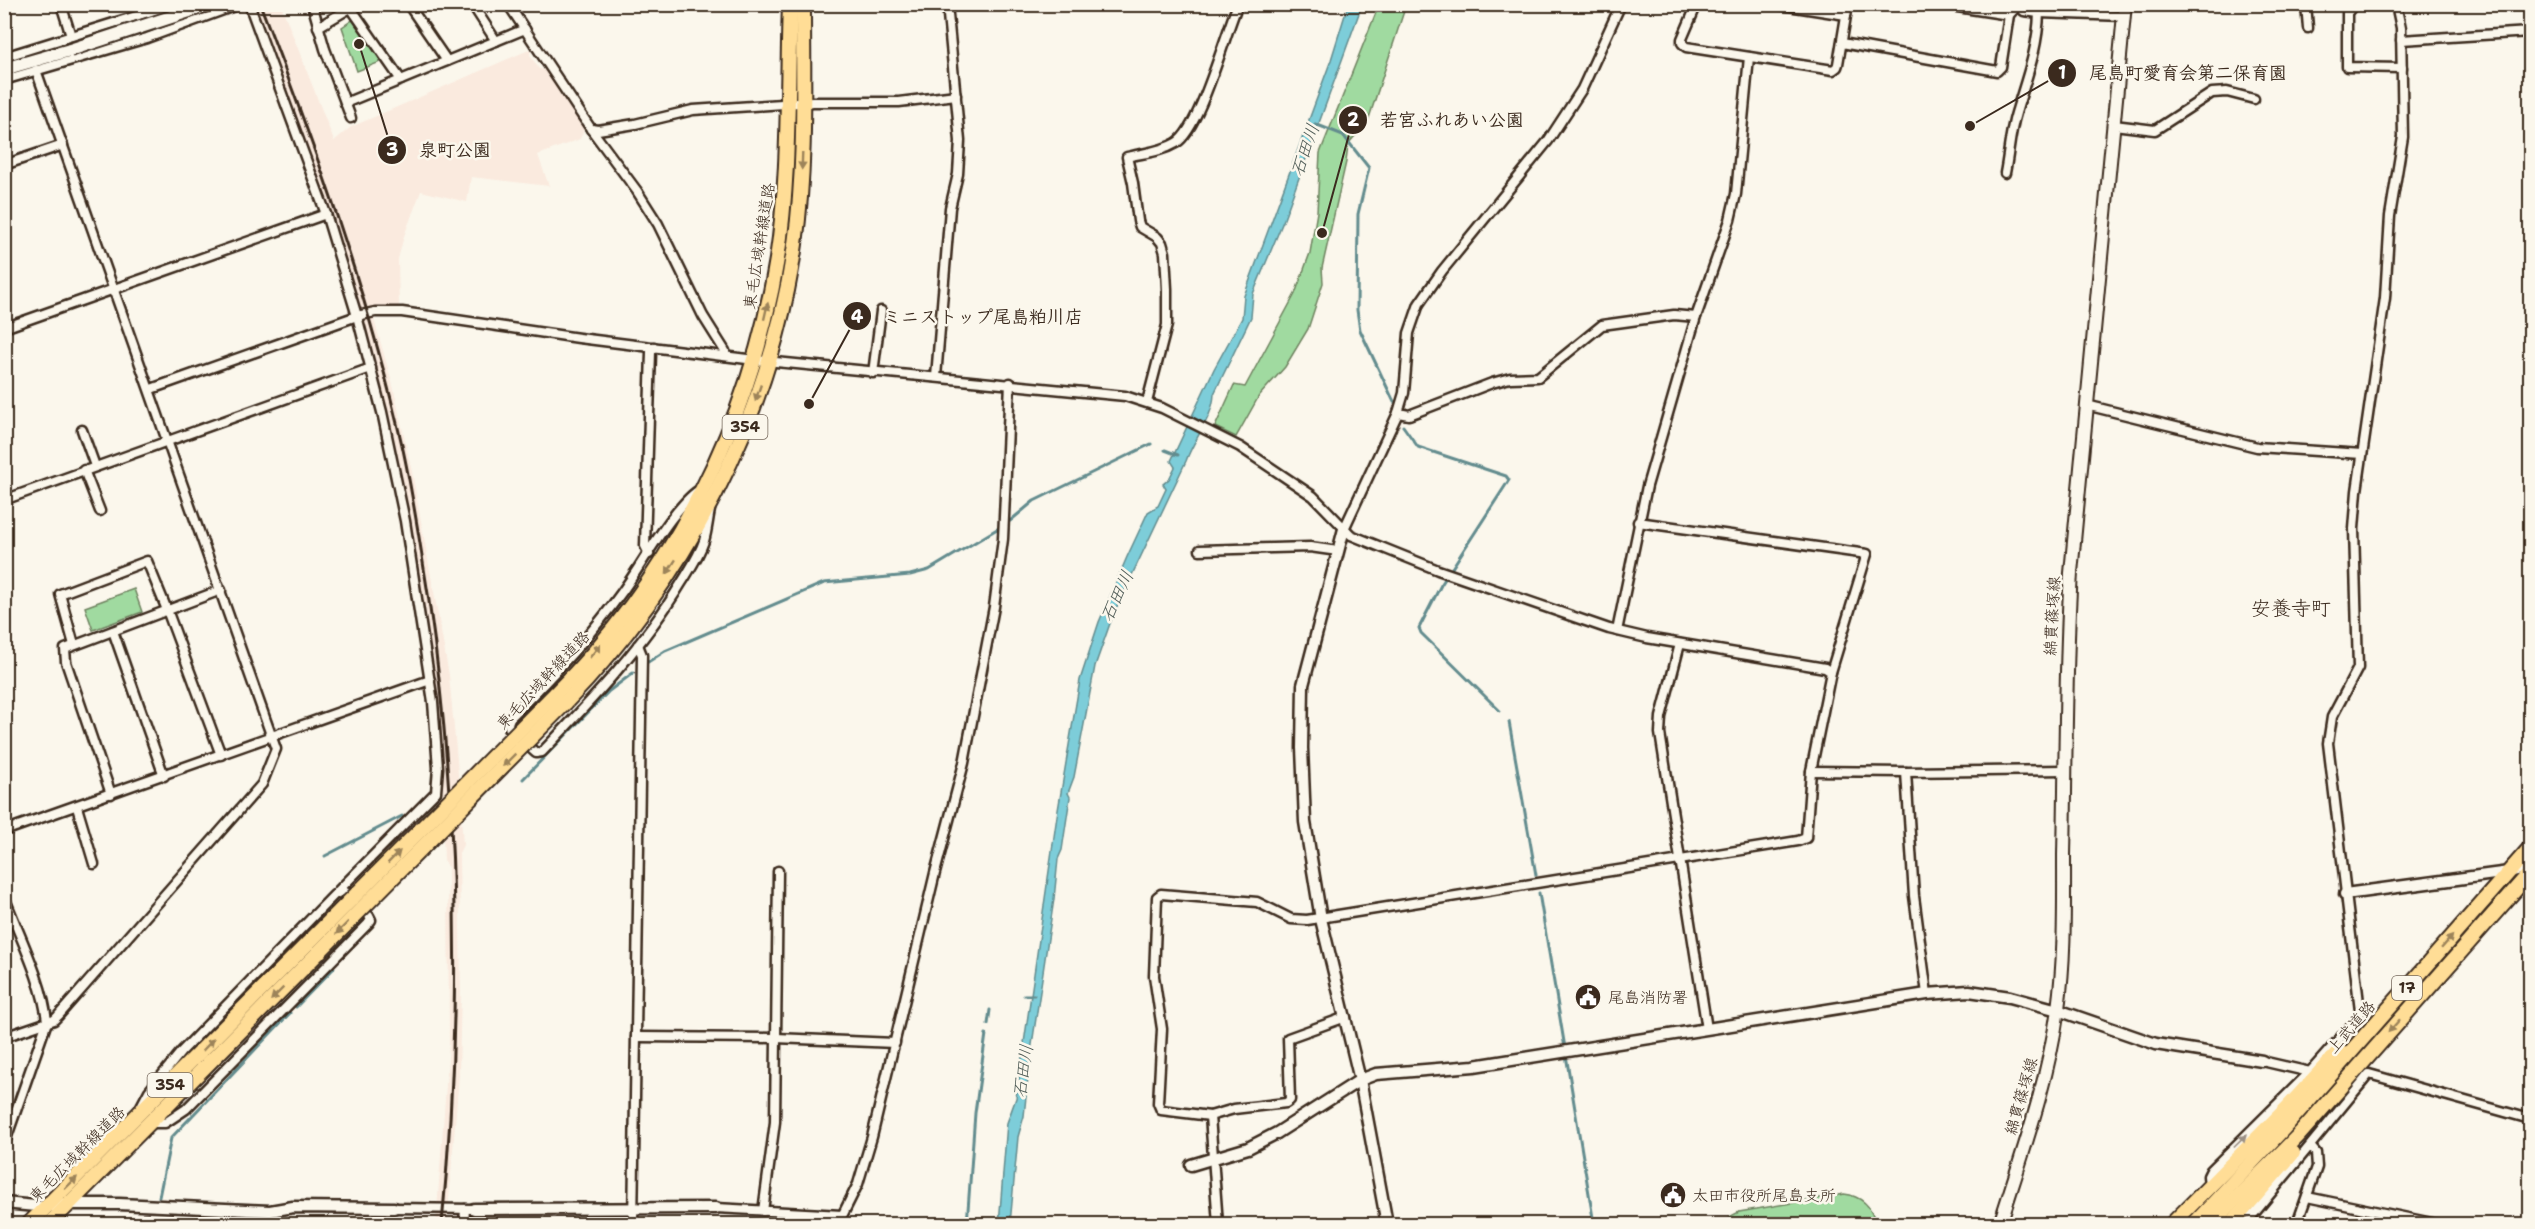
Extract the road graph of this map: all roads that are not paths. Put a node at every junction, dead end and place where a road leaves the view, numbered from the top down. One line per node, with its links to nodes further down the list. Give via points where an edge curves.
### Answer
1 (62, 4): 34 (street)
2 (138, 4): 27 (street)
3 (176, 4): 27 (street)
4 (211, 4): 44 (main road, bridge)
5 (240, 4): 36 (street)
6 (249, 4): 59 (street)
7 (312, 4): 30 (street)
8 (408, 4): 42 (street)
9 (472, 4): 38 (street)
10 (508, 4): 32 (street)
11 (790, 4): 52 (highway, 東毛広域幹線道路 / 354)
12 (802, 4): 35 (highway, 東毛広域幹線道路 / 354)
13 (947, 4): 48 (street)
14 (1238, 4): 73 (street, via 1188,131 1178,142 1163,149 1126,157 1140,227 1157,237 1165,253 1167,325)
15 (1621, 4): 75 (street, via 1582,89 1548,141 1419,304 1409,333 1404,393)
16 (1696, 4): 41 (street, via 1683,45)
17 (1776, 4): 28 (street)
18 (1848, 4): 28 (street)
19 (1938, 4): 29 (street)
20 (2306, 4): 31 (street)
21 (2354, 4): 43 (street, via 2346,13 2347,67)
22 (2396, 4): 37 (street)
23 (2017, 5): 26 (street, via 2024,11); 29 (street)
24 (354, 6): 30 (street); 47 (street)
25 (2125, 10): 26 (street); 54 (main road, 綿貫篠塚線)
26 (2039, 13): 58 (street, via 2034,60 2015,116)
27 (141, 15): 34 (street); 36 (street)
28 (1846, 15): 39 (street)
29 (2010, 15): 39 (street, via 1997,71)
30 (318, 27): 50 (street)
31 (2308, 28)
32 (525, 29): 38 (street); 55 (street)
33 (2530, 32): 37 (street)
34 (71, 36): 40 (street)
35 (803, 37): 51 (highway, 東毛広域幹線道路 / 354); 52 (highway, via 796,63 796,94)
36 (147, 38): 45 (street)
37 (2401, 39): 43 (street)
38 (496, 41): 42 (street)
39 (1842, 43): 41 (street, via 1837,67 1833,69)
40 (4, 57)
41 (1749, 57): 63 (street, via 1736,194)
42 (447, 61): 47 (street)
43 (2402, 68): 78 (street, via 2403,137)
44 (4, 69)
45 (36, 70): 46 (street); 56 (street)
46 (4, 80)
47 (401, 81): 50 (street)
48 (956, 94): 51 (street, via 899,102); 70 (street, via 958,174 950,208)
49 (2254, 99): 54 (street, via 2228,92 2212,93 2155,130)
50 (345, 103): 53 (street)
51 (804, 103): 52 (street); 67 (highway, 東毛広域幹線道路 / 354, one-way to 67, via 795,246 784,301)
52 (788, 104): 55 (street, via 693,110); 67 (highway, 東毛広域幹線道路 / 354, one-way to 52, via 781,232)
53 (351, 118)
54 (2114, 125): 74 (main road, 綿貫篠塚線)
55 (591, 129): 66 (street, via 658,225)
56 (63, 145): 57 (street); 60 (street)
57 (4, 165)
58 (2005, 173)
59 (326, 214): 60 (street); 62 (street)
60 (113, 289): 64 (street); 72 (street)
61 (880, 311): 69 (street)
62 (357, 316): 65 (street, via 402,312); 68 (street); 72 (street)
63 (1696, 317): 75 (street, via 1674,315 1602,325 1539,377 1502,380 1409,415); 85 (street)
64 (4, 328)
65 (654, 347): 66 (street); 89 (street, via 645,546)
66 (725, 356): 67 (street)
67 (762, 361): 69 (street); 81 (highway, 東毛広域幹線道路 / 354); 83 (highway, 東毛広域幹線道路 / 354, one-way to 83, via 746,427)
68 (371, 368): 77 (street); 98 (street, via 405,521)
69 (873, 373): 70 (street)
70 (936, 377): 71 (street)
71 (1010, 383): 73 (street); 132 (street, via 1003,539 994,608 964,763)
72 (151, 389): 77 (street)
73 (1147, 402): 86 (street, via 1240,447 1313,496)
74 (2086, 405): 78 (street, via 2257,447); 102 (main road, 綿貫篠塚線, via 2069,602)
75 (1398, 413): 86 (street)
76 (82, 430): 79 (street)
77 (168, 441): 79 (street); 90 (street)
78 (2362, 454): 118 (street, via 2354,529 2358,668 2332,717 2328,743)
79 (95, 466): 80 (street)
80 (84, 470): 82 (street); 84 (street)
81 (703, 487): 89 (street, via 686,501); 99 (highway, 東毛広域幹線道路 / 354, one-way to 81, via 643,589)
82 (4, 500)
83 (711, 500): 96 (street, via 698,554); 99 (highway, 東毛広域幹線道路 / 354, one-way to 99, via 631,628)
84 (100, 511)
85 (1638, 522): 93 (street); 97 (street, via 1867,555)
86 (1344, 529): 88 (street); 93 (street, via 1443,572)
87 (1200, 550): 88 (street, via 1310,547)
88 (1338, 551): 121 (street, via 1309,657 1302,706 1305,822)
89 (649, 554): 96 (street, via 597,624 510,718 510,730 536,753 542,752)
90 (221, 590): 91 (street); 100 (street)
91 (168, 610): 92 (street); 95 (street, via 147,561 142,561 60,594); 101 (street)
92 (113, 631): 95 (street); 105 (street)
93 (1617, 631): 94 (street)
94 (1680, 644): 97 (street); 110 (street, via 1660,733)
95 (74, 645): 106 (street, via 65,649 66,662)
96 (638, 645): 130 (street, via 642,655)
97 (1832, 672): 103 (street)
98 (430, 680): 100 (street); 117 (street, via 438,768 436,792)
99 (560, 698): 122 (highway, 東毛広域幹線道路 / 354, bridge)
100 (273, 736): 101 (street); 127 (street, via 276,749 262,784 58,1016)
101 (221, 755): 105 (street)
102 (2066, 770): 104 (street); 125 (main road, 綿貫篠塚線)
103 (1811, 771): 104 (street); 110 (street, via 1804,839)
104 (1906, 772): 124 (street, via 1914,896)
105 (164, 776): 106 (street)
106 (111, 794): 107 (street)
107 (77, 807): 108 (street); 111 (street)
108 (4, 831)
109 (2530, 848): 114 (highway, 上武道路 / 17)
110 (1679, 861): 121 (street); 128 (street)
111 (94, 864)
112 (2530, 867): 114 (street)
113 (778, 871): 131 (street)
114 (2509, 872): 116 (street); 119 (highway, 上武道路 / 17)
115 (2530, 873): 133 (highway, 上武道路 / 17, one-way to 133)
116 (2474, 876): 118 (street); 119 (street, via 2484,881)
117 (336, 893): 138 (street, via 181,1052 149,1091); 140 (street, via 351,894 369,916 368,924 186,1109 165,1123)
118 (2345, 894): 135 (street, via 2360,1011)
119 (2489, 894): 123 (highway, 上武道路 / 17, one-way to 119)
120 (4, 896): 127 (street, via 34,974)
121 (1321, 919): 126 (street); 137 (street, via 1291,919 1250,901 1161,894 1157,897 1154,976 1162,1029 1158,1102 1161,1110)
122 (313, 948): 138 (highway, 東毛広域幹線道路 / 354, one-way to 122); 140 (highway, 東毛広域幹線道路 / 354, one-way to 140)
123 (2431, 960): 145 (highway, 17); 167 (highway, 上武道路 / 17)
124 (1927, 994): 125 (street, via 1987,992); 128 (street)
125 (2058, 1010): 134 (street, via 2156,1044); 165 (main road, 綿貫篠塚線, via 2043,1080)
126 (1346, 1017): 136 (street); 137 (street, via 1288,1038 1290,1100 1286,1103)
127 (47, 1022): 129 (street); 141 (street)
128 (1707, 1029): 136 (street, via 1474,1066 1387,1072)
129 (4, 1037)
130 (636, 1037): 131 (street); 151 (street)
131 (776, 1038): 132 (street); 154 (street, via 775,1122)
132 (895, 1043): 156 (street, via 863,1170)
133 (2377, 1045): 155 (highway, 17, via 2342,1094); 168 (highway, 上武道路 / 17, via 2297,1137)
134 (2262, 1061): 135 (street)
135 (2310, 1072): 145 (street, one-way to 135, via 2211,1170)
136 (1360, 1080): 143 (street, via 1277,1133); 164 (street)
137 (1210, 1116): 143 (street)
138 (136, 1119): 149 (highway, 東毛広域幹線道路 / 354, one-way to 138)
139 (2530, 1119): 142 (street, via 2369,1074)
140 (150, 1123): 148 (highway, 東毛広域幹線道路 / 354)
141 (4, 1145)
142 (2311, 1147): 146 (street, via 2318,1160); 155 (street, via 2252,1216)
143 (1213, 1160): 144 (street); 163 (street)
144 (1191, 1165)
145 (2209, 1187): 166 (highway, 17)
146 (2307, 1197): 157 (street); 170 (street)
147 (4, 1203): 149 (street)
148 (69, 1204): 149 (street); 150 (street, via 270,1211 293,1207); 159 (highway, 東毛広域幹線道路 / 354)
149 (46, 1207): 158 (highway, 東毛広域幹線道路 / 354)
150 (394, 1208): 153 (street)
151 (632, 1208): 152 (street); 153 (street); 161 (street)
152 (716, 1208): 154 (street)
153 (469, 1209): 160 (street)
154 (763, 1211): 156 (street)
155 (2241, 1213): 169 (highway, 17)
156 (842, 1215): 162 (street)
157 (2394, 1220): 171 (street)
158 (29, 1224)
159 (49, 1224)
160 (464, 1224)
161 (633, 1224)
162 (838, 1224)
163 (1218, 1224)
164 (1387, 1224)
165 (2000, 1224)
166 (2172, 1224)
167 (2194, 1224)
168 (2211, 1224)
169 (2231, 1224)
170 (2297, 1224)
171 (2437, 1224)

